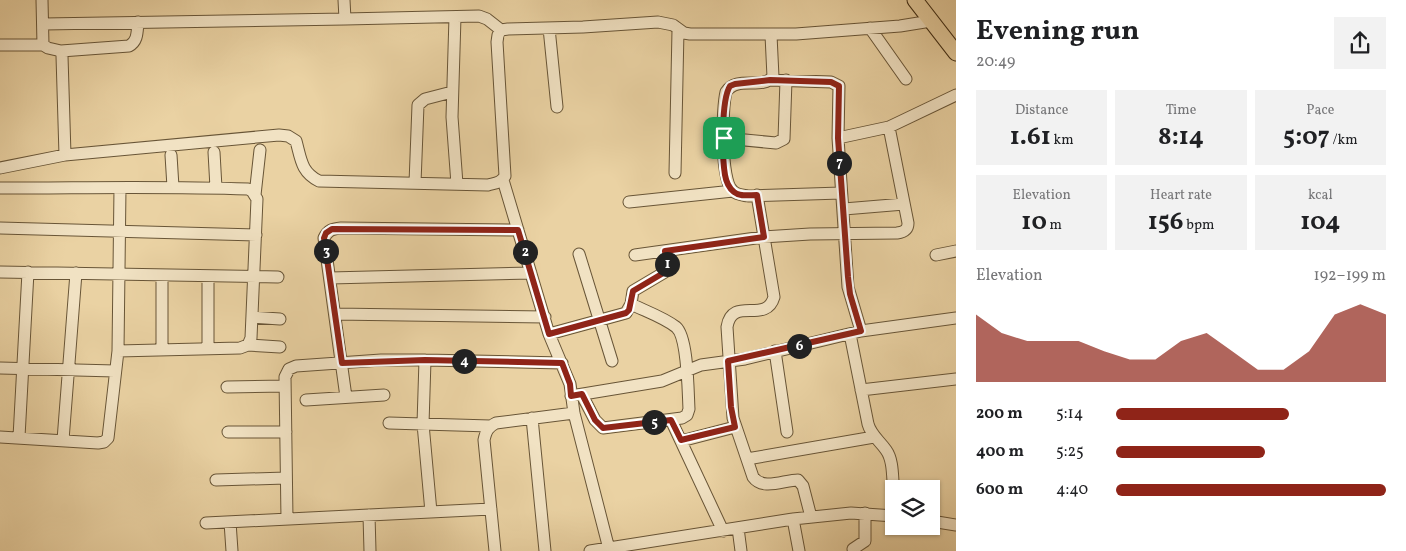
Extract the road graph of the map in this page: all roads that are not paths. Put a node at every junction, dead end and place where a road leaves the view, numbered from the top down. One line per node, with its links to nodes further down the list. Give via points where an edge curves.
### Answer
1 (42, 0): 8 (street)
2 (344, 0): 5 (street)
3 (915, 0): 6 (highway)
4 (455, 17): 5 (street); 11 (street, via 479,16); 21 (street)
5 (345, 18): 7 (street)
6 (931, 21): 10 (street); 17 (highway)
7 (138, 22): 8 (street); 16 (street, via 136,39 129,46)
8 (44, 24): 15 (street)
9 (549, 28): 11 (street); 12 (street, via 658,22); 23 (street)
10 (870, 28): 13 (street); 18 (street)
11 (502, 30): 33 (street, via 497,42)
12 (678, 30): 13 (street, via 690,34); 32 (street)
13 (771, 35): 19 (street, via 774,72)
14 (0, 45): 15 (street)
15 (43, 45): 16 (street)
16 (61, 51): 29 (street)
17 (956, 54)
18 (906, 79)
19 (770, 80): 20 (street); 25 (street, via 730,86 725,97)
20 (786, 80): 25 (street, via 784,139 776,143); 26 (street, via 831,82 839,86)
21 (452, 92): 34 (street, via 425,99 418,105); 35 (street)
22 (956, 95): 24 (street)
23 (556, 107)
24 (889, 127): 26 (street); 45 (street)
25 (724, 138): 40 (street, via 725,175)
26 (838, 138): 41 (street)
27 (260, 150): 42 (street)
28 (214, 152): 39 (street)
29 (65, 154): 31 (street); 34 (street, via 279,135 296,141 304,168 309,176 319,181)
30 (171, 155): 36 (street)
31 (0, 168)
32 (675, 173)
33 (503, 180): 35 (street, via 488,185); 49 (street)
34 (416, 183): 35 (street)
35 (458, 184)
36 (173, 187): 38 (street); 39 (street)
37 (0, 188): 38 (street)
38 (120, 188): 48 (street)
39 (216, 188): 42 (street, via 248,190)
40 (733, 191): 43 (street, via 740,195); 44 (street)
41 (841, 193): 43 (street); 46 (street)
42 (256, 195): 51 (street)
43 (757, 195): 52 (street)
44 (629, 202)
45 (904, 204): 46 (street); 50 (street, via 908,223 905,231)
46 (844, 209): 50 (street)
47 (0, 228): 48 (street)
48 (120, 230): 51 (street); 62 (street)
49 (518, 230): 61 (street); 67 (street, via 332,229 324,238)
50 (844, 234): 52 (street); 75 (street)
51 (256, 235): 65 (street)
52 (764, 237): 53 (street); 85 (street, via 774,297 772,304 759,310 739,311 728,319)
53 (665, 251): 56 (street); 68 (street, via 665,272 633,291)
54 (956, 251): 57 (street)
55 (580, 254): 74 (street)
56 (635, 255)
57 (936, 255)
58 (0, 272): 59 (street)
59 (28, 272): 60 (street); 89 (street)
60 (76, 273): 62 (street); 90 (street)
61 (531, 273): 67 (street); 70 (street)
62 (119, 275): 63 (street); 81 (street)
63 (162, 275): 64 (street); 80 (street)
64 (208, 276): 65 (street); 79 (street)
65 (254, 276): 66 (street); 71 (street)
66 (278, 277)
67 (330, 278): 69 (street)
68 (630, 304): 74 (street, via 626,313); 91 (street, via 677,328 682,338)
69 (335, 314): 70 (street); 86 (street)
70 (545, 316): 76 (street)
71 (252, 317): 72 (street); 77 (street)
72 (280, 318)
73 (956, 318): 75 (street)
74 (599, 320): 76 (street); 84 (street)
75 (856, 332): 82 (street); 96 (street)
76 (549, 334): 87 (street)
77 (248, 345): 78 (street); 79 (street)
78 (280, 346)
79 (208, 348): 80 (street)
80 (162, 349): 81 (street)
81 (118, 351): 92 (street)
82 (776, 351): 85 (street); 110 (street)
83 (425, 360): 86 (street); 87 (street); 105 (street)
84 (612, 361)
85 (728, 361): 91 (street); 107 (street)
86 (342, 363): 94 (street, via 296,366 289,369); 99 (street)
87 (562, 363): 97 (street)
88 (0, 368): 89 (street)
89 (23, 369): 90 (street); 112 (street)
90 (68, 369): 92 (street); 114 (street)
91 (687, 370): 97 (street, via 662,381); 103 (street, via 689,409 687,415)
92 (115, 371): 114 (street, via 108,438 98,443)
93 (956, 379): 96 (street)
94 (285, 386): 95 (street); 109 (street)
95 (227, 387)
96 (861, 390): 113 (street)
97 (577, 395): 101 (street); 103 (street, via 603,428)
98 (384, 396): 99 (street)
99 (346, 397): 100 (street)
100 (306, 400)
101 (574, 413): 102 (street); 134 (street)
102 (532, 418): 106 (street); 139 (street)
103 (671, 420): 115 (street)
104 (389, 423): 105 (street)
105 (423, 424): 106 (street); 121 (street)
106 (490, 426): 120 (street, via 484,440)
107 (735, 427): 115 (street); 116 (street)
108 (228, 432): 109 (street)
109 (286, 432): 117 (street)
110 (787, 432)
111 (0, 437): 112 (street)
112 (19, 437): 114 (street)
113 (874, 437): 116 (street); 119 (street, via 890,458)
114 (63, 440)
115 (681, 440): 133 (street)
116 (747, 459): 125 (street, via 753,477 760,484 798,480 803,486)
117 (286, 478): 118 (street); 126 (street)
118 (216, 480)
119 (893, 480)
120 (491, 509): 121 (street); 138 (street)
121 (431, 512): 123 (street)
122 (865, 513): 124 (street); 125 (street); 135 (street, via 865,541)
123 (369, 515): 126 (street); 137 (street)
124 (885, 515)
125 (810, 517): 127 (street)
126 (287, 519): 128 (street)
127 (793, 519): 132 (street); 142 (street)
128 (230, 522): 130 (street); 136 (street)
129 (940, 522): 131 (street)
130 (206, 523)
131 (956, 525)
132 (738, 528): 133 (street); 141 (street)
133 (724, 531): 134 (street)
134 (609, 549): 140 (street)
135 (853, 549)
136 (232, 551)
137 (370, 551)
138 (496, 551)
139 (545, 551)
140 (590, 551)
141 (741, 551)
142 (799, 551)

